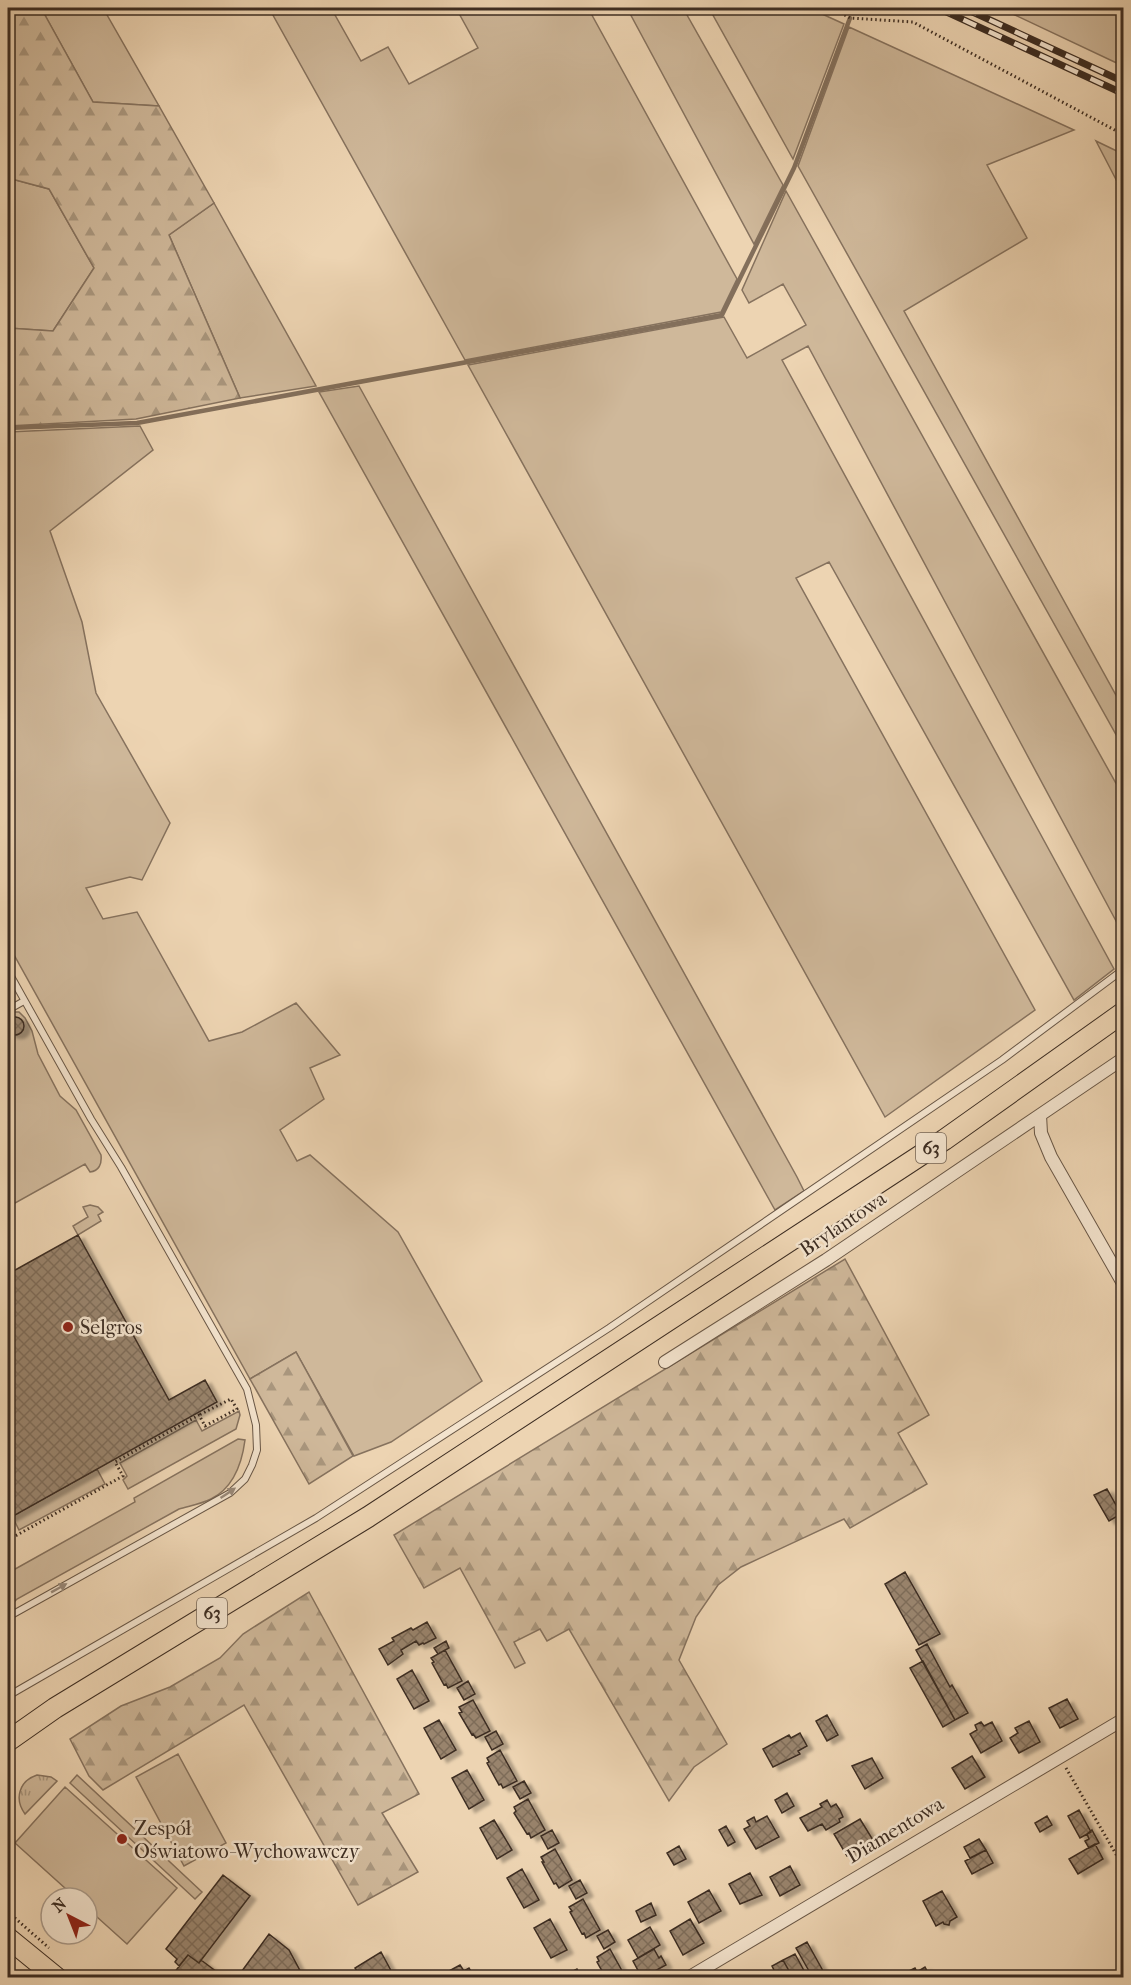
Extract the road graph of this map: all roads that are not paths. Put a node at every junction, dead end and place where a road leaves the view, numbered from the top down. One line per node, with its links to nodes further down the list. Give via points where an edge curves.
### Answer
1 (1124, 969): 11 (lane, via 1002,1060 609,1328 316,1518)
2 (8, 971): 3 (lane)
3 (24, 1001): 4 (lane); 10 (lane, one-way to 3, via 230,1493 245,1479 257,1450 256,1425 247,1389)
4 (8, 1010)
5 (1124, 1012): 12 (main road, 63, via 944,1140 368,1517)
6 (1124, 1058): 7 (street, Brylantowa)
7 (1040, 1115): 8 (street, via 1041,1133 1051,1157); 9 (street, Brylantowa, via 826,1260)
8 (1124, 1285)
9 (665, 1362)
10 (8, 1617)
11 (8, 1696)
12 (55, 1708): 14 (main road, 63); 15 (main road, 63)
13 (1124, 1719): 18 (street, Diamentowa)
14 (8, 1733)
15 (8, 1742)
16 (8, 1938): 17 (main road)
17 (57, 1977)
18 (688, 1977)

